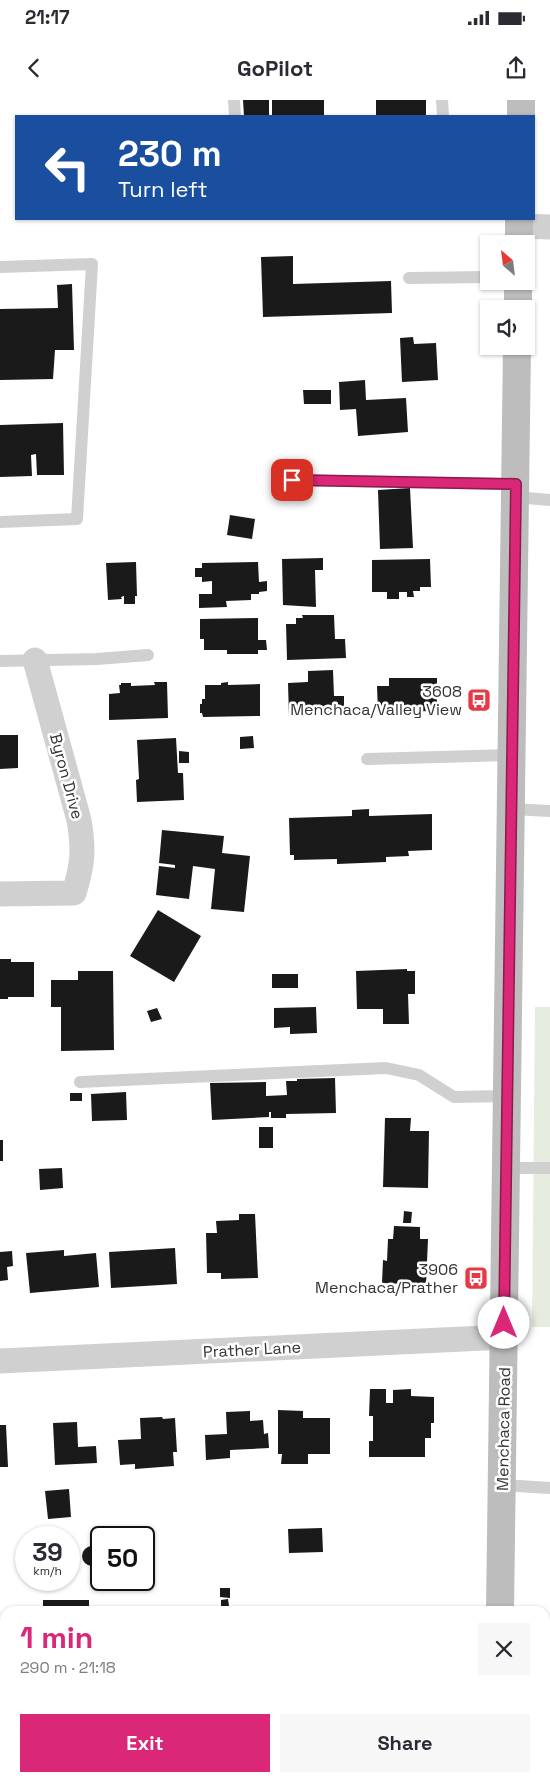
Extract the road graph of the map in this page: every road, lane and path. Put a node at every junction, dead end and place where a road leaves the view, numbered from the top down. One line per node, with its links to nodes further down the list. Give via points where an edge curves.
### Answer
1 (234, 100): 4 (lane)
2 (442, 100): 5 (lane)
3 (521, 100): 6 (main road)
4 (235, 115)
5 (442, 115)
6 (521, 115)
7 (550, 226): 8 (street)
8 (519, 230)
9 (0, 267): 16 (lane, via 92,264 77,519)
10 (480, 277): 11 (lane)
11 (409, 278)
12 (517, 355): 14 (main road, Menchaca Road)
13 (292, 480): 14 (lane)
14 (515, 491): 15 (lane); 20 (main road, Menchaca Road)
15 (550, 500)
16 (0, 522)
17 (148, 655): 18 (lane)
18 (35, 660): 19 (lane); 24 (street, Byron Drive, via 79,820 83,846 81,871 74,893)
19 (0, 662)
20 (512, 755): 21 (lane); 22 (main road, Menchaca Road)
21 (367, 758)
22 (511, 809): 23 (lane); 26 (main road, Menchaca Road)
23 (550, 812)
24 (0, 894)
25 (80, 1082): 26 (lane, via 386,1068 419,1075 454,1097)
26 (507, 1096): 27 (main road, Menchaca Road)
27 (506, 1168): 28 (lane); 29 (main road, Menchaca Road)
28 (550, 1168)
29 (504, 1337): 30 (street, Prather Lane); 31 (main road, Menchaca Road)
30 (0, 1361)
31 (502, 1486): 32 (lane); 33 (main road, Menchaca Road)
32 (550, 1488)
33 (500, 1606)

